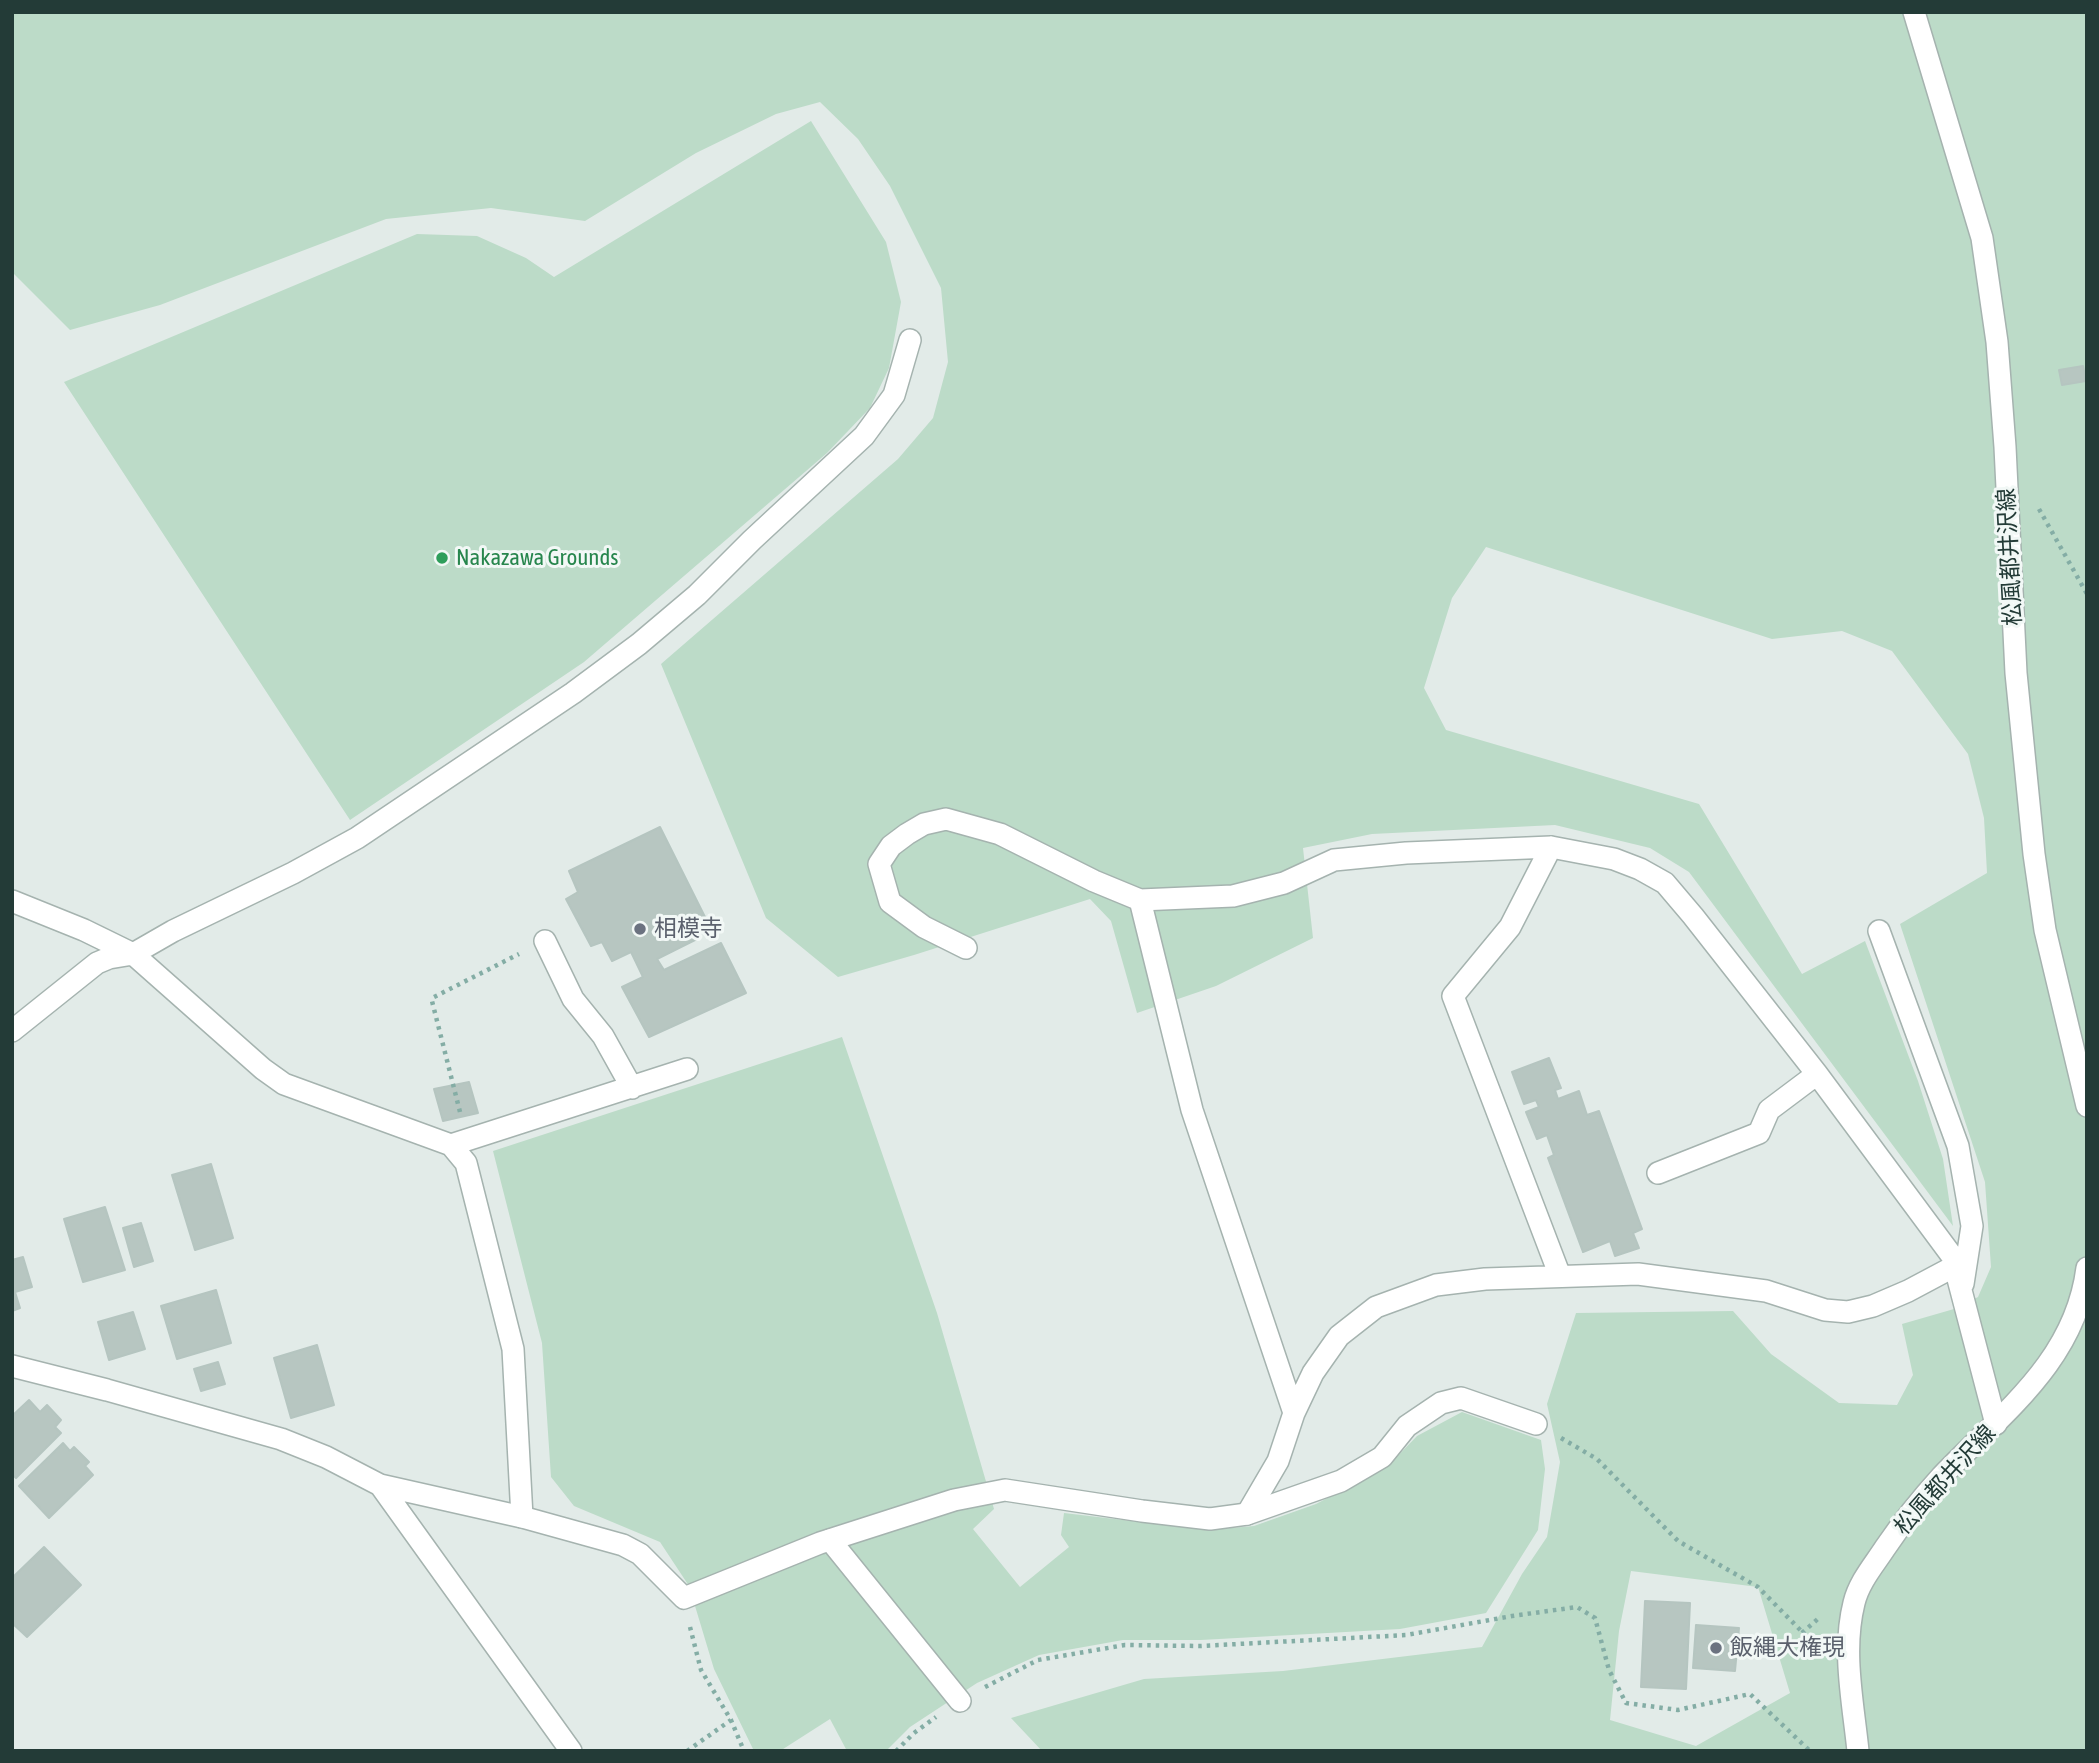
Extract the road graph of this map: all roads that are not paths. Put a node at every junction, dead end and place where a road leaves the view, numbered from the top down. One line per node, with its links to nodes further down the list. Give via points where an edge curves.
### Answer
1 (1914, 12): 14 (street, 松風都井沢線, via 1982,238 1997,342 2016,673 2034,854 2045,930)
2 (910, 340): 9 (street, via 894,394 864,436 639,644 356,838)
3 (1551, 847): 4 (street, via 1334,860 1284,883 1233,896); 12 (street, via 1614,859 1665,883); 19 (street, via 1510,927 1453,996)
4 (1140, 900): 8 (street, via 1000,834 946,819 924,824 891,846 879,864 890,902 923,928); 22 (street, via 1192,1110)
5 (12, 901): 9 (street)
6 (1879, 931): 20 (street, via 1958,1146 1972,1226)
7 (545, 941): 13 (street, via 573,999 603,1036)
8 (966, 948)
9 (133, 954): 10 (street, via 97,963); 15 (street, via 284,1084)
10 (12, 1031)
11 (687, 1069): 13 (street)
12 (1817, 1074): 16 (street, via 1769,1110 1759,1133); 17 (street)
13 (632, 1088): 15 (street)
14 (2087, 1107)
15 (451, 1145): 27 (street, via 466,1163 513,1349)
16 (1658, 1173)
17 (1955, 1266): 19 (street, via 1908,1291 1848,1312 1825,1310 1766,1290 1638,1275); 20 (street)
18 (2087, 1268): 24 (street, 松風都井沢線, via 2071,1321 2050,1363)
19 (1560, 1276): 22 (street, via 1437,1285 1376,1307 1339,1336 1313,1373)
20 (1962, 1291): 24 (street)
21 (12, 1366): 25 (street, via 281,1440)
22 (1294, 1413): 26 (street, via 1279,1461)
23 (1536, 1424): 26 (street, via 1461,1398 1441,1403 1407,1426 1382,1457 1341,1481)
24 (1996, 1424): 31 (street, 松風都井沢線, via 1941,1477 1860,1585 1847,1642)
25 (380, 1485): 27 (street); 30 (street)
26 (1247, 1514): 28 (street, via 1210,1519 1005,1490 954,1500)
27 (522, 1517): 28 (street, via 623,1545 655,1567 684,1598)
28 (830, 1540): 29 (street)
29 (960, 1701)
30 (571, 1751)
31 (1858, 1751)

